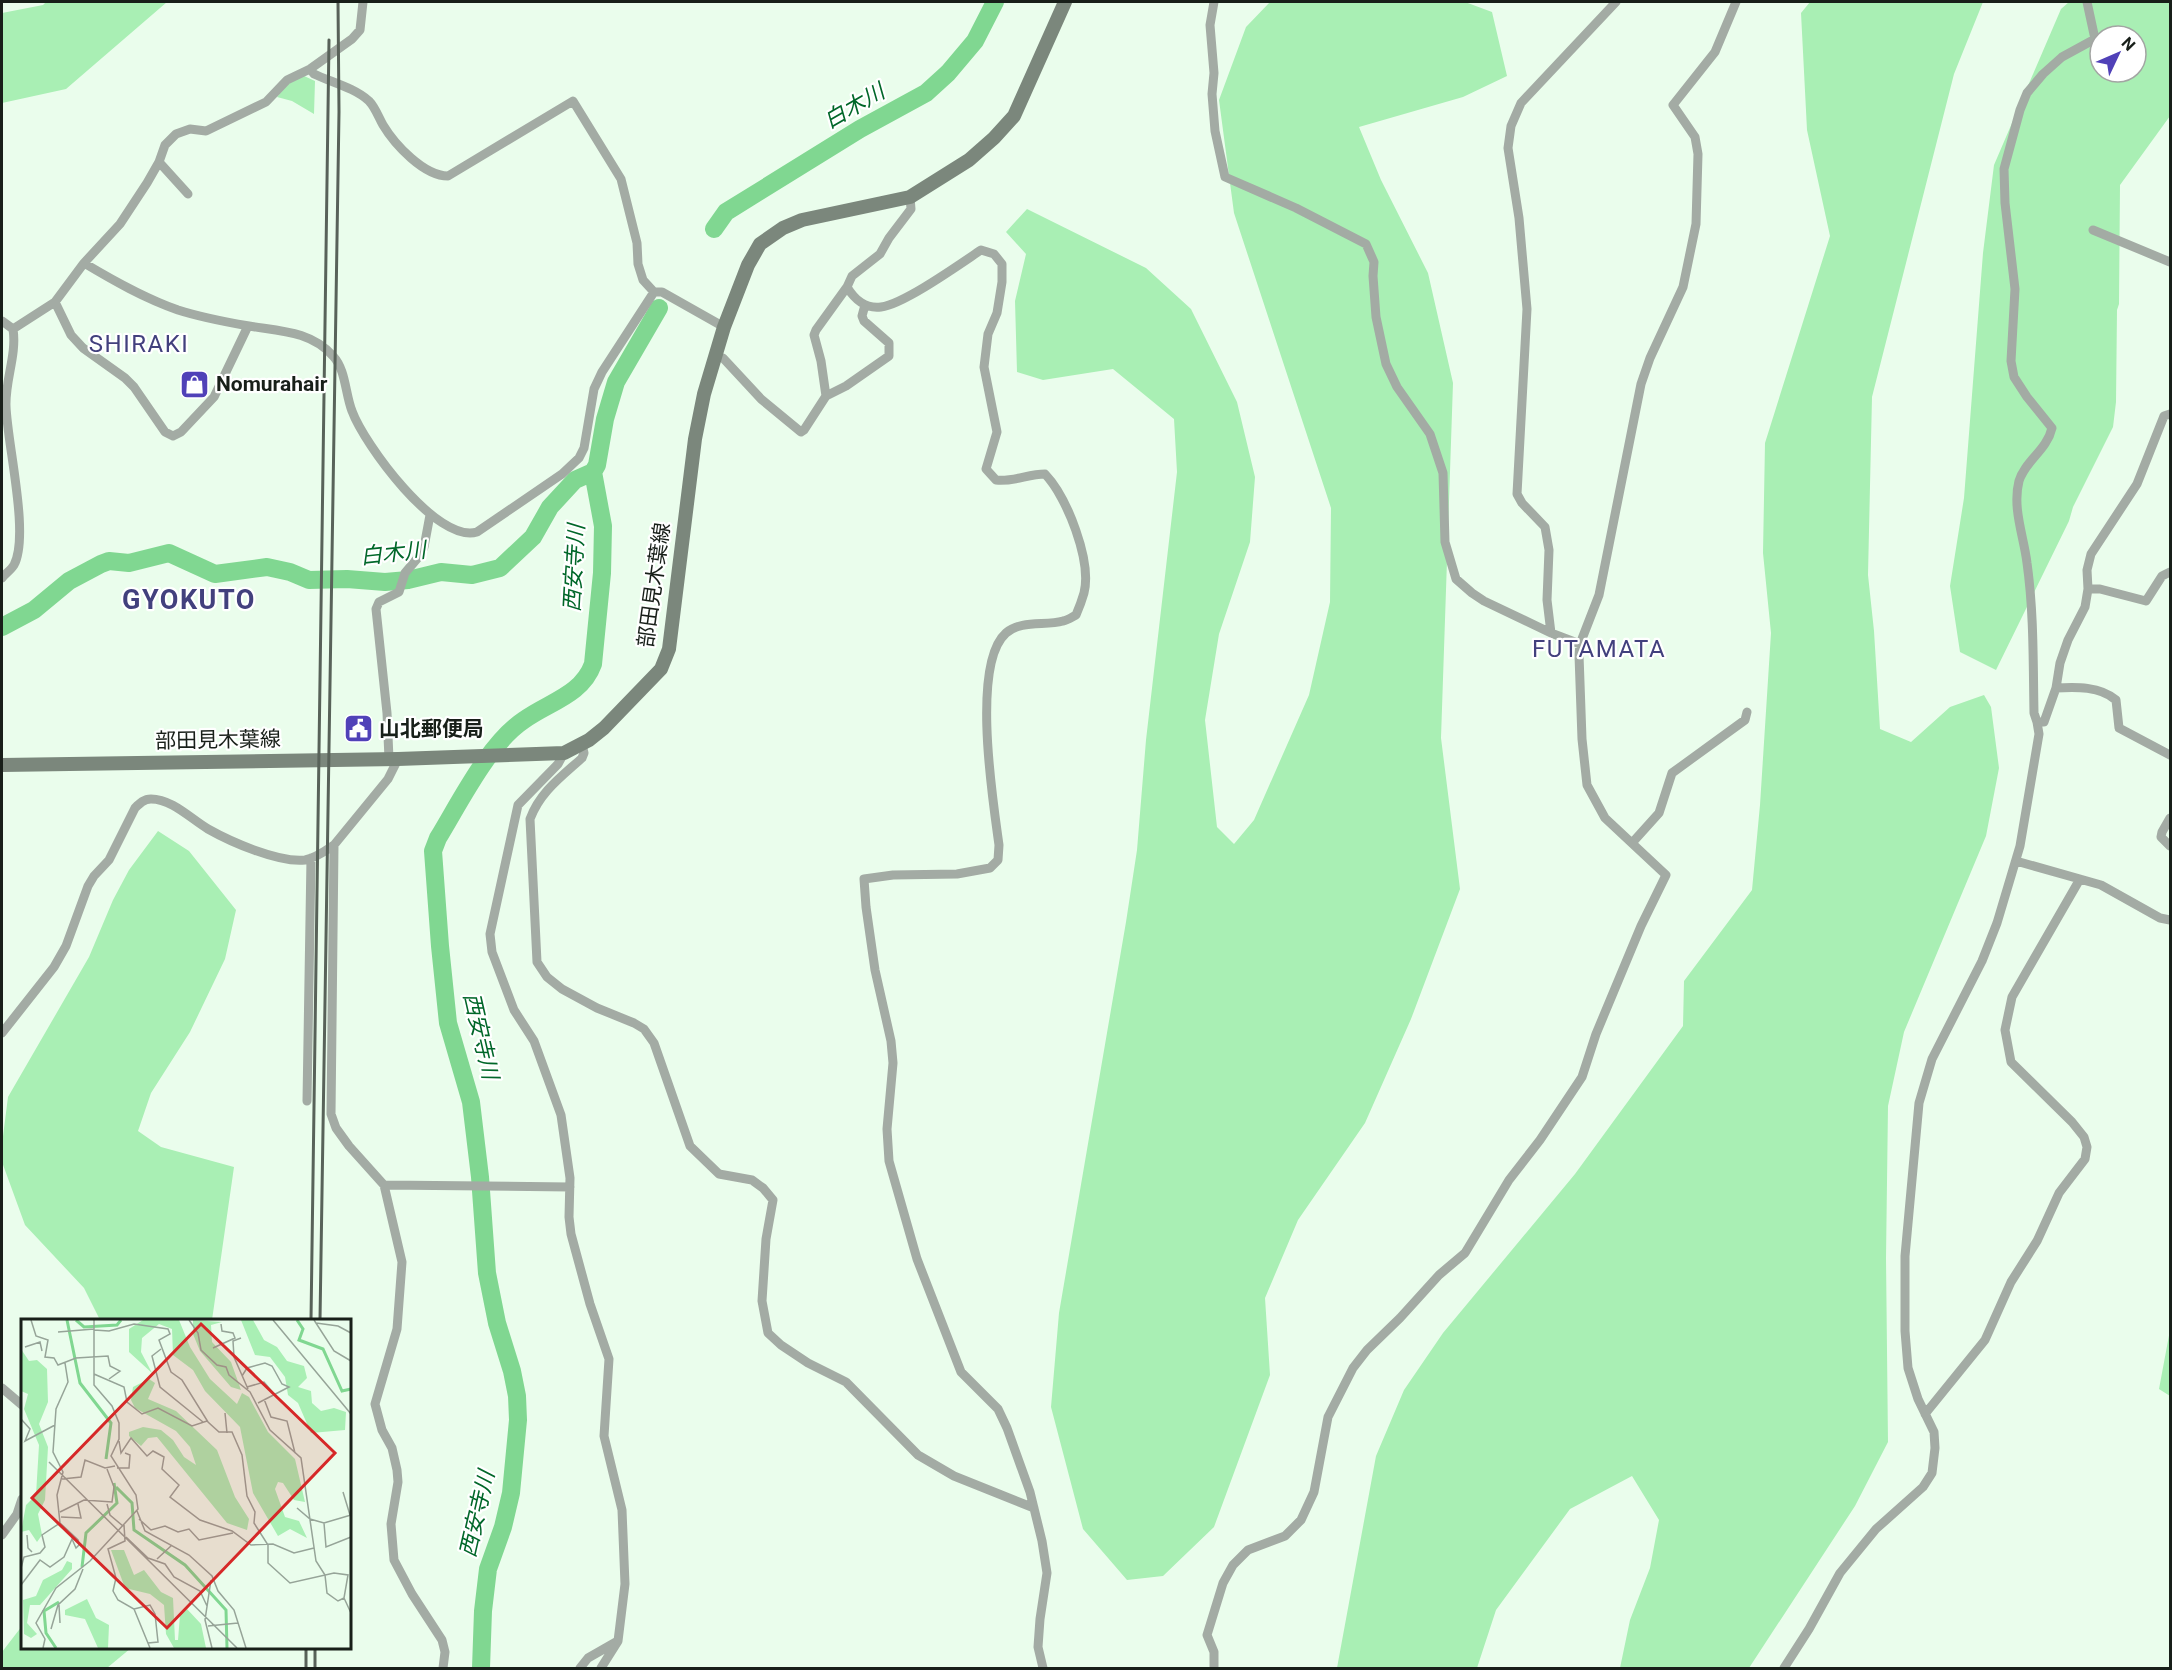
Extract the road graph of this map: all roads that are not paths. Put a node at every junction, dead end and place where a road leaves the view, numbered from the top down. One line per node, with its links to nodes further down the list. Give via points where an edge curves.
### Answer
1 (363, 2): 7 (street, via 360,30)
2 (1065, 2): 10 (main road, 部田見木葉線, via 1014,116 969,160)
3 (1214, 2): 29 (street, via 1210,25 1212,94 1215,131 1226,177 1366,244 1374,262 1376,317 1386,364 1430,434 1443,473 1445,542 1456,579 1484,601)
4 (1616, 2): 29 (street, via 1521,103 1511,126 1508,148 1527,309 1517,494 1545,527)
5 (1736, 2): 30 (street, via 1715,52 1673,105 1695,137 1696,224 1683,287 1641,384 1599,595)
6 (2087, 2): 33 (street, via 2095,39 2062,57 2027,93 2004,169 2015,289 2011,361 2014,377 2052,428 2050,438 2020,480 2017,499 2027,562)
7 (310, 69): 8 (street, via 287,80 266,102 206,131 190,129 176,134 165,145); 15 (street, via 371,102 402,150 440,176 448,176 573,101 621,179 637,243 638,264)
8 (159, 162): 9 (street); 13 (street, via 120,224)
9 (188, 194)
10 (910, 197): 14 (street, via 911,209 880,254 852,276); 20 (main road, 部田見木葉線, via 802,220 760,244)
11 (2092, 230): 12 (street)
12 (2170, 262)
13 (84, 263): 16 (street); 19 (street, via 125,288 178,310)
14 (847, 287): 17 (street); 23 (street, via 814,335)
15 (654, 292): 20 (street, via 662,292); 25 (street, via 594,389 579,458 554,480 477,532 462,533)
16 (55, 302): 19 (street, via 82,348 129,382 165,432 173,436 214,397); 21 (street)
17 (865, 305): 23 (street, via 864,321 889,343 890,356); 55 (street, via 895,303 981,250 993,254 1002,264 997,313 988,334 984,367 997,432 986,469 996,480 1045,474 1062,499 1082,547 1085,591 1076,615 1009,631 993,650 987,748 998,860 990,868 957,874 864,879 893,1063 886,1129 889,1161 904,1218 961,1372 998,1409)
18 (2, 321): 21 (street)
19 (248, 326): 25 (street, via 301,334 331,353 340,364 352,412 367,441)
20 (724, 327): 22 (main road, 部田見木葉線)
21 (13, 329): 27 (street, via 15,344 5,404 15,481 18,549 14,566)
22 (715, 356): 23 (street, via 723,358 761,399 801,432); 34 (main road, 部田見木葉線, via 695,439 669,649 661,669 604,728)
23 (826, 396)
24 (2170, 414): 28 (street, via 2164,416 2137,484 2091,554)
25 (430, 515): 37 (street, via 421,554 405,573 399,592 379,602 376,609)
26 (2170, 572): 28 (street, via 2162,576 2146,601)
27 (2, 578)
28 (2088, 589): 31 (street, via 2085,607 2060,663)
29 (1551, 633): 30 (street)
30 (1580, 644): 40 (street, via 1587,785 1605,818)
31 (2056, 688): 33 (street, via 2044,722); 36 (street, via 2083,687 2110,694 2116,700 2119,728)
32 (1747, 712): 40 (street, via 1745,720 1672,773 1659,813)
33 (2037, 722): 44 (street)
34 (582, 744): 35 (main road, 部田見木葉線); 55 (street, via 582,758 544,792 530,819 537,962 562,989 644,1029 654,1042 690,1146 712,1170 752,1180 773,1200 762,1300 768,1333 781,1346 846,1382 918,1455 954,1476)
35 (564, 753): 37 (main road, 部田見木葉線); 50 (street, via 518,805 490,934 492,952 514,1010 534,1041 561,1114)
36 (2170, 755)
37 (394, 759): 38 (main road, 部田見木葉線); 41 (street, via 388,779)
38 (2, 765)
39 (2170, 819): 42 (street, via 2162,837)
40 (1632, 843): 62 (street, via 1666,875 1641,926 1581,1077 1509,1180 1465,1253 1438,1275 1353,1368 1328,1416 1314,1492 1301,1520 1285,1536 1248,1550 1222,1583 1207,1635 1214,1652)
41 (334, 845): 43 (street); 49 (street, via 332,1114 336,1128 349,1146)
42 (2170, 846)
43 (311, 858): 47 (street, via 279,857 236,843 172,806 145,800 135,808 109,860 88,886 54,968); 48 (street)
44 (2016, 861): 45 (street); 53 (street, via 1982,961 1932,1059 1919,1103 1905,1256 1905,1331 1908,1368)
45 (2080, 879): 46 (street, via 2101,885); 53 (street, via 2012,997 2005,1030 2011,1062 2084,1137 2085,1159 2059,1193 2037,1241 2011,1281 1985,1340)
46 (2170, 921)
47 (2, 1033)
48 (307, 1101)
49 (384, 1185): 50 (street); 58 (street, via 403,1272 398,1329 375,1404 397,1470 391,1524 394,1560 442,1640)
50 (570, 1187): 57 (street, via 571,1234 609,1359 604,1436 624,1529 625,1584)
51 (2, 1388): 52 (street)
52 (21, 1404)
53 (1925, 1414): 63 (street, via 1934,1432 1935,1448 1929,1479 1876,1529 1840,1573)
54 (21, 1502): 56 (street)
55 (1034, 1508): 61 (street, via 1047,1573 1038,1647)
56 (2, 1535)
57 (618, 1641): 59 (street, via 588,1658); 60 (street)
58 (443, 1668)
59 (580, 1668)
60 (601, 1668)
61 (1043, 1668)
62 (1214, 1668)
63 (1784, 1668)

